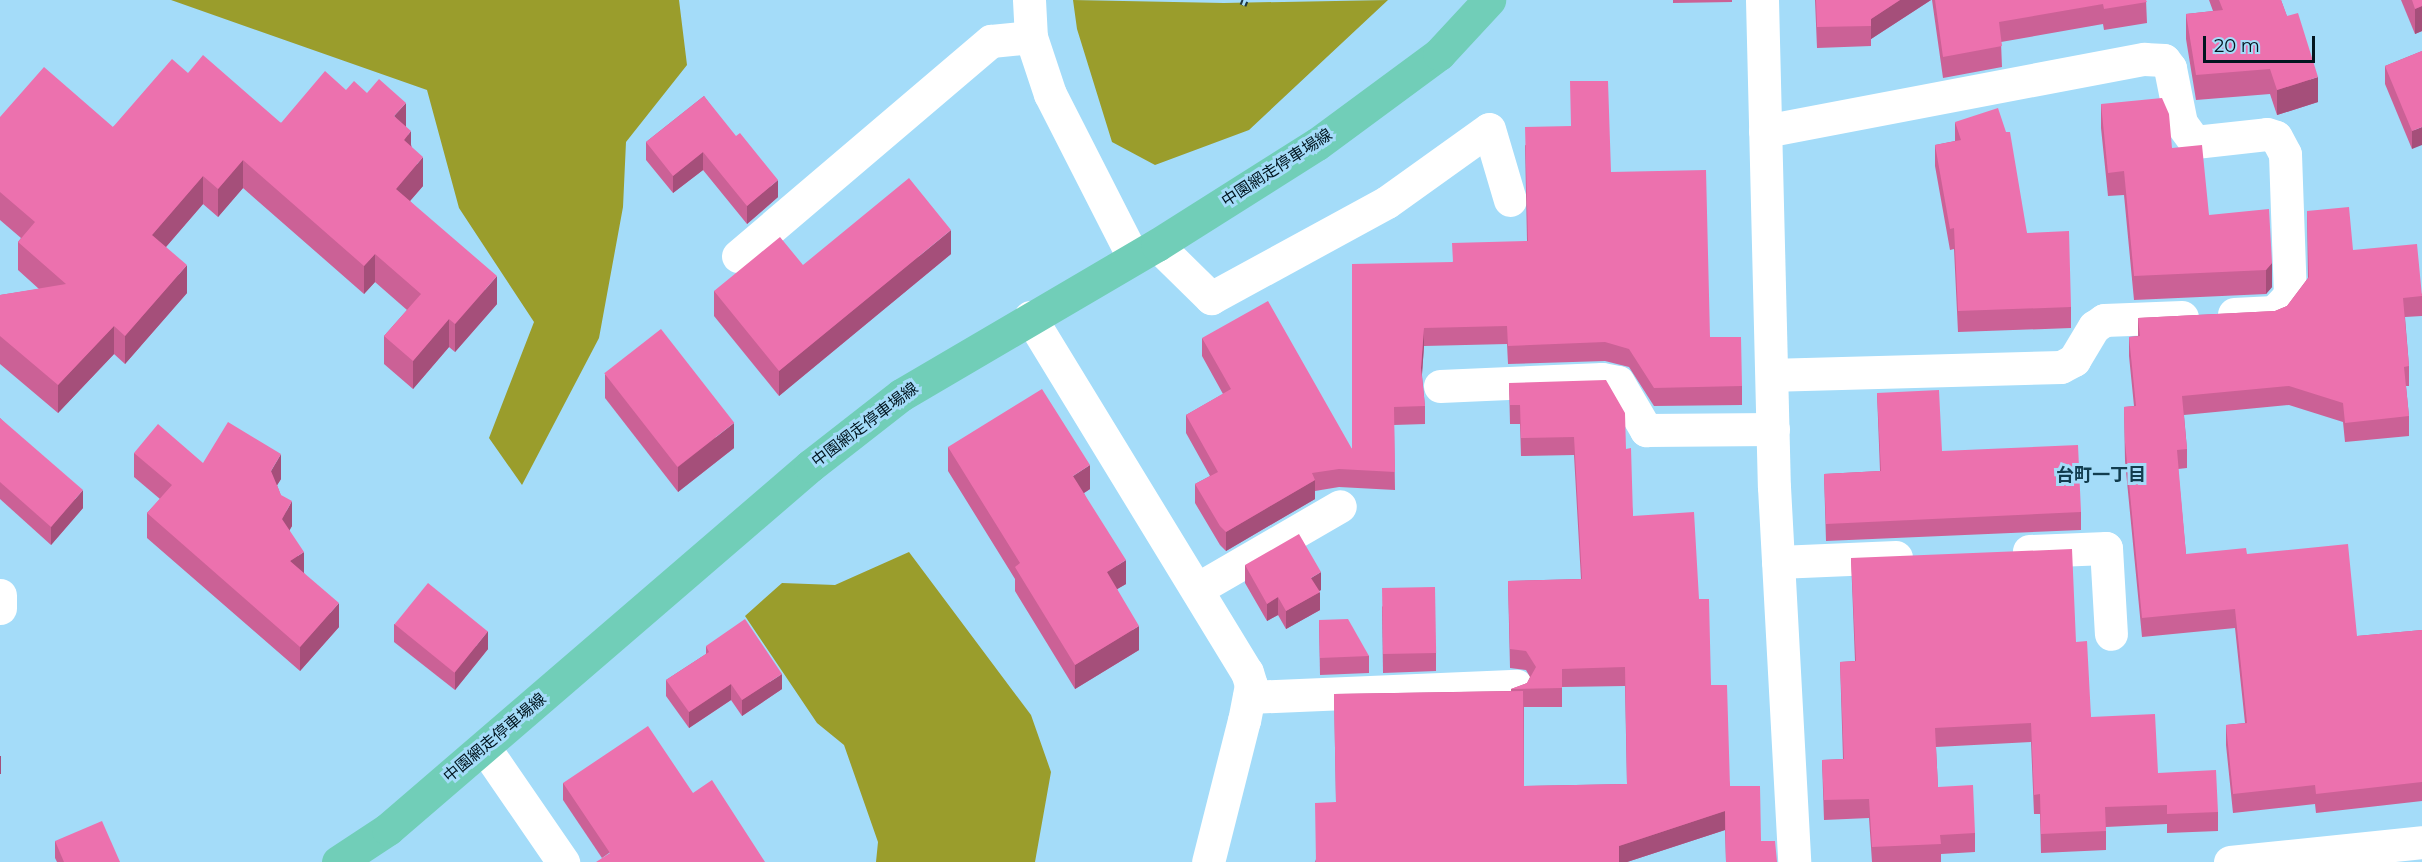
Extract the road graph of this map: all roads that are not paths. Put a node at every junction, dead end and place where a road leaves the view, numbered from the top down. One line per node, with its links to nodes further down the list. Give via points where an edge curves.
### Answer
1 (1029, 0): 4 (street)
2 (1489, 0): 7 (main road, 中園網走停車場線, via 1439,54 1317,144)
3 (1762, 0): 5 (street)
4 (1031, 37): 7 (street, via 1050,94); 8 (street, via 991,41)
5 (1765, 132): 10 (street); 10 (street, via 2144,59 2164,60 2170,68 2181,123 2195,142 2267,134 2282,145 2292,278 2290,295 2274,312 2104,320 2094,327 2074,360 2061,367)
6 (1509, 200): 7 (street, via 1489,129 1387,202 1211,298)
7 (1145, 251): 9 (main road, 中園網走停車場線)
8 (738, 256)
9 (1030, 317): 17 (street); 23 (main road, 中園網走停車場線, via 892,402 810,466)
10 (1772, 375): 12 (street)
11 (1440, 386): 12 (street, via 1602,379 1618,382 1646,430)
12 (1773, 429): 16 (street)
13 (1340, 506): 17 (street)
14 (2001, 552): 20 (street, via 2106,548)
15 (1930, 555): 16 (street)
16 (1778, 562): 28 (street)
17 (1197, 589): 22 (street, via 1247,672)
18 (0, 595): 19 (street)
19 (0, 608)
20 (2111, 634)
21 (1517, 686): 22 (street)
22 (1249, 697): 27 (street)
23 (484, 747): 25 (main road, 中園網走停車場線, via 388,829); 26 (street)
24 (2422, 842): 29 (street)
25 (338, 862)
26 (563, 862)
27 (1208, 862)
28 (1794, 862)
29 (2230, 862)

